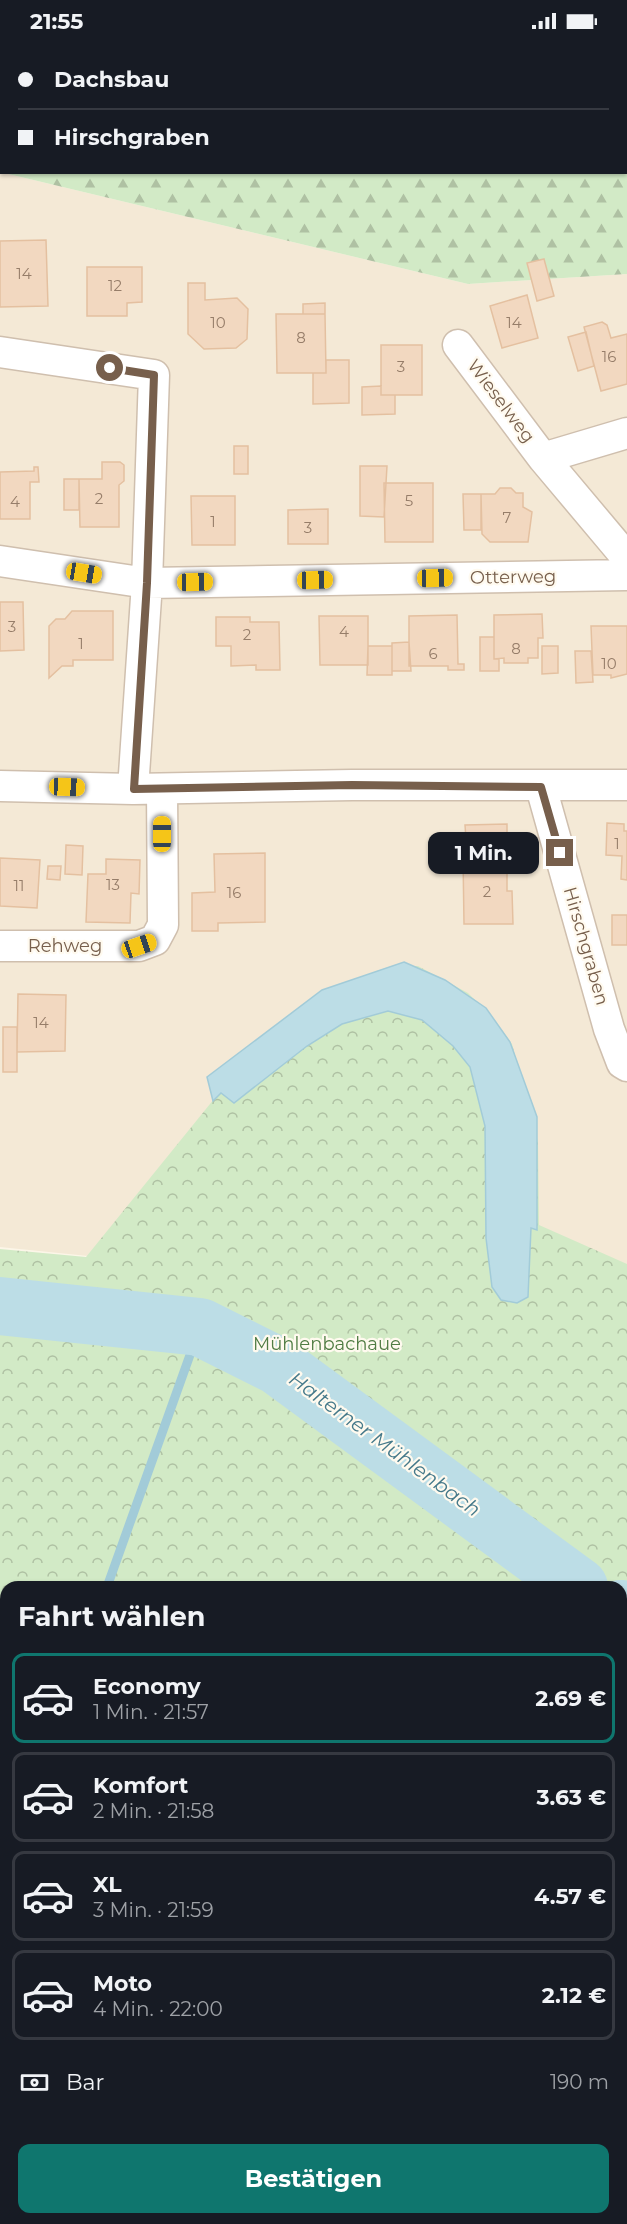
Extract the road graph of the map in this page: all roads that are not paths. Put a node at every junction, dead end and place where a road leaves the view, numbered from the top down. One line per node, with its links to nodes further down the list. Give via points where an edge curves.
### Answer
1 (458, 345): 4 (street, Wieselweg)
2 (0, 352): 8 (street, Rehweg, via 154,375)
3 (627, 434): 4 (street, Wieselweg)
4 (543, 458): 5 (street, Wieselweg)
5 (627, 558)
6 (0, 561): 8 (street, Otterweg)
7 (627, 575): 8 (street, Otterweg)
8 (147, 583): 12 (street, Rehweg)
9 (627, 785): 11 (street)
10 (0, 786): 12 (street)
11 (541, 787): 12 (street); 14 (street, Hirschgraben, via 609,1029 622,1063)
12 (148, 789): 13 (street, Rehweg, via 163,925 155,940 139,946)
13 (0, 946)
14 (627, 1066)

